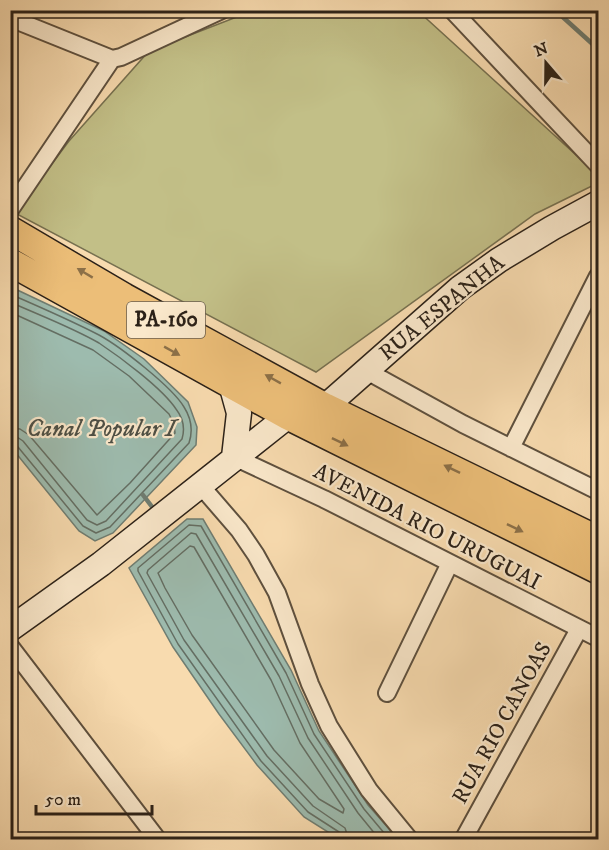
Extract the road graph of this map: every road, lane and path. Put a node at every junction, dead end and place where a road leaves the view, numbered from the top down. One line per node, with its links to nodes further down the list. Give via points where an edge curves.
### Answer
1 (222, 10): 4 (street)
2 (452, 10): 5 (street)
3 (10, 18): 4 (street)
4 (112, 59): 7 (street)
5 (598, 165)
6 (598, 203): 12 (street, RUA ESPANHA, via 499,260 460,288)
7 (10, 210)
8 (10, 230): 11 (main road, PA-160, one-way to 8)
9 (10, 262): 11 (main road, PA-160)
10 (598, 276): 16 (street)
11 (118, 308): 13 (main road, PA-160, one-way to 13); 14 (main road, PA-160, one-way to 11)
12 (365, 370): 14 (street, RUA ESPANHA); 16 (street)
13 (231, 384): 15 (main road, PA-160); 17 (street, via 239,413)
14 (325, 406): 20 (main road, PA-160, one-way to 14)
15 (288, 416): 17 (street); 22 (main road, PA-160, one-way to 22)
16 (511, 448): 19 (street)
17 (234, 457): 18 (street); 21 (street, AVENIDA RIO URUGUAI)
18 (201, 486): 23 (street); 29 (street, via 256,555 277,593 329,726 369,790)
19 (598, 491)
20 (598, 540)
21 (450, 563): 24 (street, AVENIDA RIO URUGUAI); 27 (street)
22 (598, 570)
23 (10, 629)
24 (579, 629): 25 (street, AVENIDA RIO URUGUAI); 30 (street, RUA RIO CANOAS)
25 (598, 638)
26 (10, 646): 28 (street)
27 (387, 693)
28 (158, 840)
29 (410, 840)
30 (463, 840)

